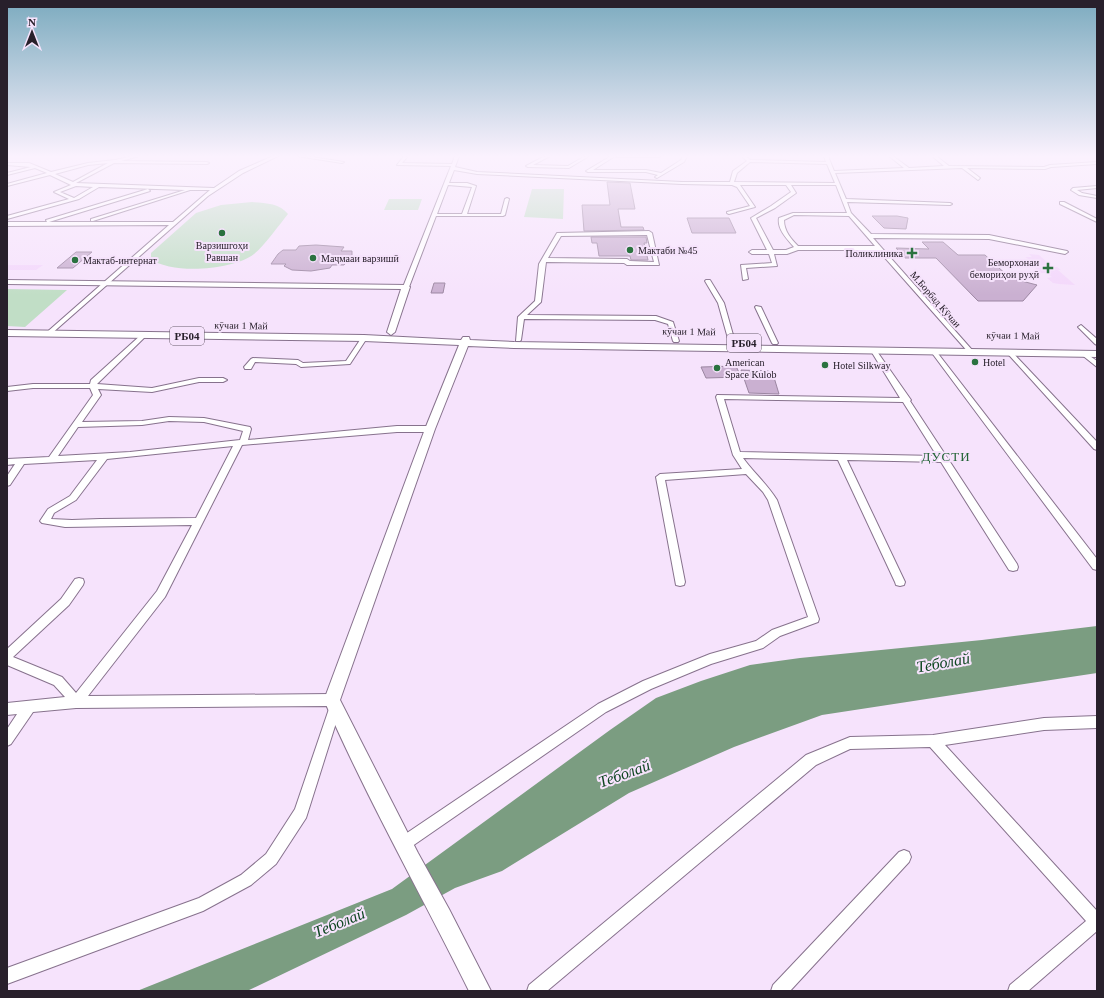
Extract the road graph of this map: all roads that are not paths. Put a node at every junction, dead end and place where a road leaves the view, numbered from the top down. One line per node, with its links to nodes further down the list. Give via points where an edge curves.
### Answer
1 (61, 203): 20 (street)
2 (106, 203): 26 (street)
3 (149, 203): 22 (street)
4 (198, 203): 23 (street)
5 (438, 203): 17 (street)
6 (468, 203): 18 (street)
7 (506, 203): 18 (street, via 504,215)
8 (750, 203): 14 (street)
9 (779, 203): 15 (street)
10 (845, 203): 19 (street, М.Борбад Кӯчаи)
11 (912, 203): 13 (street)
12 (1062, 203): 21 (street)
13 (950, 204)
14 (752, 209): 15 (street); 16 (street)
15 (765, 212): 31 (street, via 753,218)
16 (729, 213)
17 (433, 215): 18 (street); 38 (street)
18 (463, 215): 24 (street)
19 (850, 215): 27 (street, М.Борбад Кӯчаи); 28 (street, via 793,214 781,219 781,225 789,239)
20 (7, 218)
21 (1097, 221)
22 (84, 223): 23 (street); 26 (street)
23 (174, 223): 37 (street)
24 (461, 223)
25 (7, 224): 26 (street)
26 (39, 224)
27 (869, 236): 29 (street, М.Борбад Кӯчаи); 32 (street, via 989,237)
28 (798, 248): 29 (street); 31 (street, via 787,252)
29 (880, 248): 54 (street, М.Борбад Кӯчаи)
30 (752, 252): 31 (street)
31 (771, 252): 34 (street, via 775,265 743,266)
32 (1065, 252)
33 (544, 260): 33 (street, via 559,234 649,233 657,264); 40 (street, via 538,302)
34 (745, 279)
35 (708, 281): 51 (street, via 721,303)
36 (7, 282): 37 (main road)
37 (104, 283): 38 (main road); 44 (street)
38 (406, 287): 42 (main road)
39 (758, 307): 52 (street)
40 (521, 317): 48 (street); 50 (street, via 656,318 671,322)
41 (1081, 327): 53 (street)
42 (391, 332): 46 (main road, РБ04); 47 (main road); 49 (main road, кӯчаи 1 Май / РБ04, via 406,336)
43 (7, 333): 44 (main road, кӯчаи 1 Май / РБ04)
44 (48, 334): 45 (main road, кӯчаи 1 Май / РБ04)
45 (144, 335): 46 (main road, кӯчаи 1 Май / РБ04); 65 (street, via 94,382)
46 (365, 338): 47 (main road, кӯчаи 1 Май / РБ04); 63 (street, via 348,363 301,365 298,362 253,360)
47 (402, 340): 49 (main road, кӯчаи 1 Май / РБ04)
48 (518, 340): 49 (main road, кӯчаи 1 Май / РБ04); 50 (main road, кӯчаи 1 Май / РБ04)
49 (465, 341): 56 (main road, кӯчаи 1 Май / РБ04); 69 (main road)
50 (676, 341): 51 (main road, кӯчаи 1 Май / РБ04)
51 (732, 342): 52 (main road, кӯчаи 1 Май / РБ04)
52 (776, 343): 54 (main road, кӯчаи 1 Май / РБ04)
53 (1097, 343)
54 (965, 345): 55 (main road, кӯчаи 1 Май / РБ04); 58 (street, М.Борбад Кӯчаи)
55 (1097, 348)
56 (874, 351): 57 (main road, кӯчаи 1 Май / РБ04); 67 (street)
57 (934, 352): 58 (main road, кӯчаи 1 Май / РБ04); 82 (street)
58 (971, 352): 59 (main road, кӯчаи 1 Май / РБ04)
59 (1010, 353): 60 (main road, кӯчаи 1 Май / РБ04); 71 (street)
60 (1084, 354): 61 (main road, кӯчаи 1 Май / РБ04); 62 (street)
61 (1097, 354)
62 (1097, 365)
63 (248, 367)
64 (223, 380): 65 (street, via 199,380 152,390)
65 (93, 386): 66 (street, via 33,386); 68 (street, via 98,395)
66 (7, 389)
67 (906, 400): 72 (street, via 720,398); 76 (street)
68 (76, 425): 70 (street, via 142,423 169,419 204,420 247,429); 75 (street)
69 (430, 429): 70 (street, via 397,429); 90 (main road)
70 (241, 443): 73 (street); 81 (street)
71 (1097, 447)
72 (737, 455): 74 (street); 79 (street)
73 (104, 457): 75 (street); 81 (street, via 73,498 51,511 45,521 57,524)
74 (841, 457): 76 (street); 86 (street)
75 (52, 459): 77 (street)
76 (944, 459): 83 (street)
77 (22, 461): 78 (street); 80 (street)
78 (7, 462)
79 (748, 471): 85 (street, via 660,476); 96 (street, via 772,500 814,619 776,633 759,645 710,659 647,685 602,708)
80 (7, 483)
81 (199, 521): 89 (street, via 161,594)
82 (1097, 566)
83 (1013, 567)
84 (78, 582): 87 (street, via 65,602)
85 (680, 582)
86 (900, 582)
87 (7, 656)
88 (7, 660): 89 (street, via 58,681)
89 (76, 702): 90 (street); 91 (street)
90 (333, 704): 96 (main road); 99 (street, via 301,813 271,859 246,880 203,904)
91 (29, 707): 92 (street); 94 (street)
92 (7, 709)
93 (1097, 722): 95 (street, via 1044,724)
94 (7, 740)
95 (933, 741): 98 (street); 101 (street, via 850,743 811,760)
96 (407, 852): 100 (main road)
97 (904, 857): 102 (street)
98 (1097, 922): 103 (street)
99 (7, 976)
100 (480, 991)
101 (535, 991)
102 (779, 991)
103 (1016, 991)

